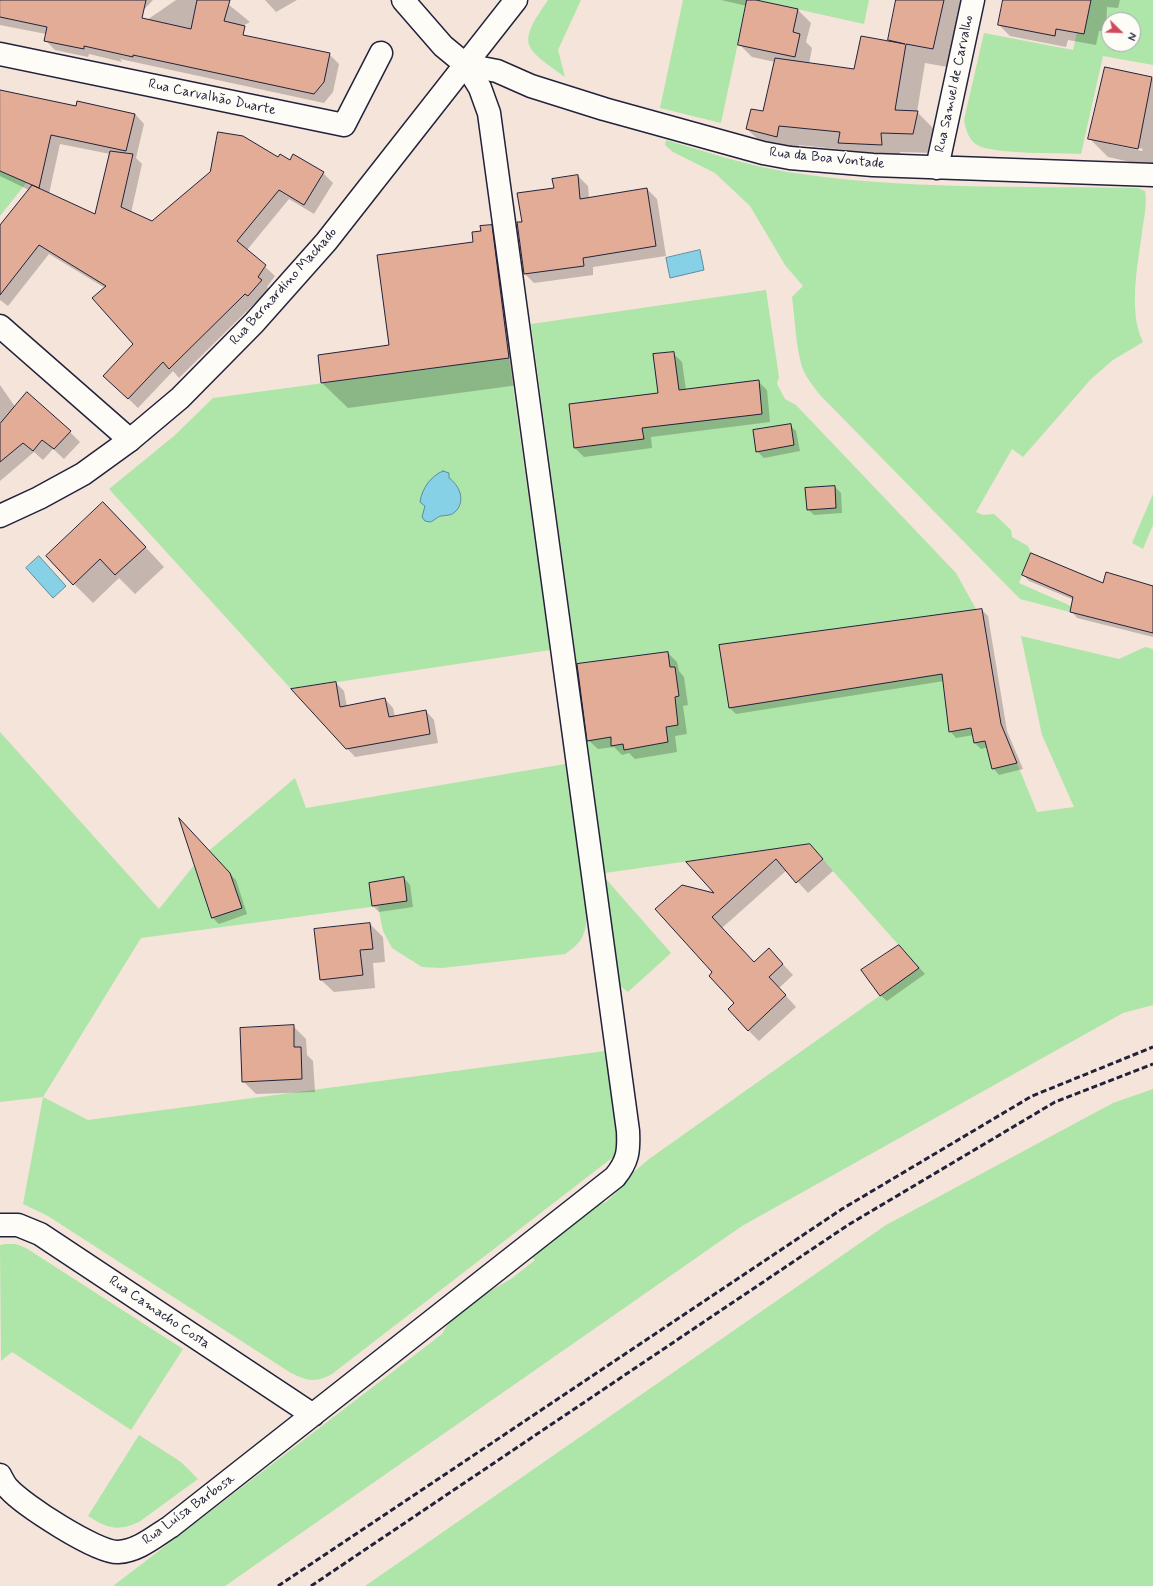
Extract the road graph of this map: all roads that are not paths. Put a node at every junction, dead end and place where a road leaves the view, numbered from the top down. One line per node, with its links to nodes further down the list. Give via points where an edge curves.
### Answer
1 (403, 0): 6 (street, via 443,46)
2 (516, 0): 6 (street, Rua Bernardino Machado)
3 (973, 0): 7 (street, Rua Samuel de Carvalho)
4 (381, 53): 5 (street, Rua Carvalhão Duarte, via 344,125)
5 (0, 54)
6 (466, 64): 7 (street, Rua da Boa Vontade, via 496,71 531,86 604,109 763,153 812,161); 10 (street, Rua Bernardino Machado, via 326,242 254,323 180,398); 13 (street, Rua Luísa Barbosa, via 480,88 489,113 629,1150 624,1166 615,1177)
7 (937, 168): 8 (street, Rua da Boa Vontade)
8 (1153, 175)
9 (0, 326): 10 (street)
10 (130, 440): 11 (street, Rua Bernardino Machado, via 83,474)
11 (0, 516)
12 (0, 1226): 13 (street, Rua Camacho Costa, via 18,1225 40,1234)
13 (313, 1415): 14 (street, Rua Luísa Barbosa, via 170,1527 141,1546 118,1552 98,1548 81,1540 7,1488)
14 (0, 1475)

